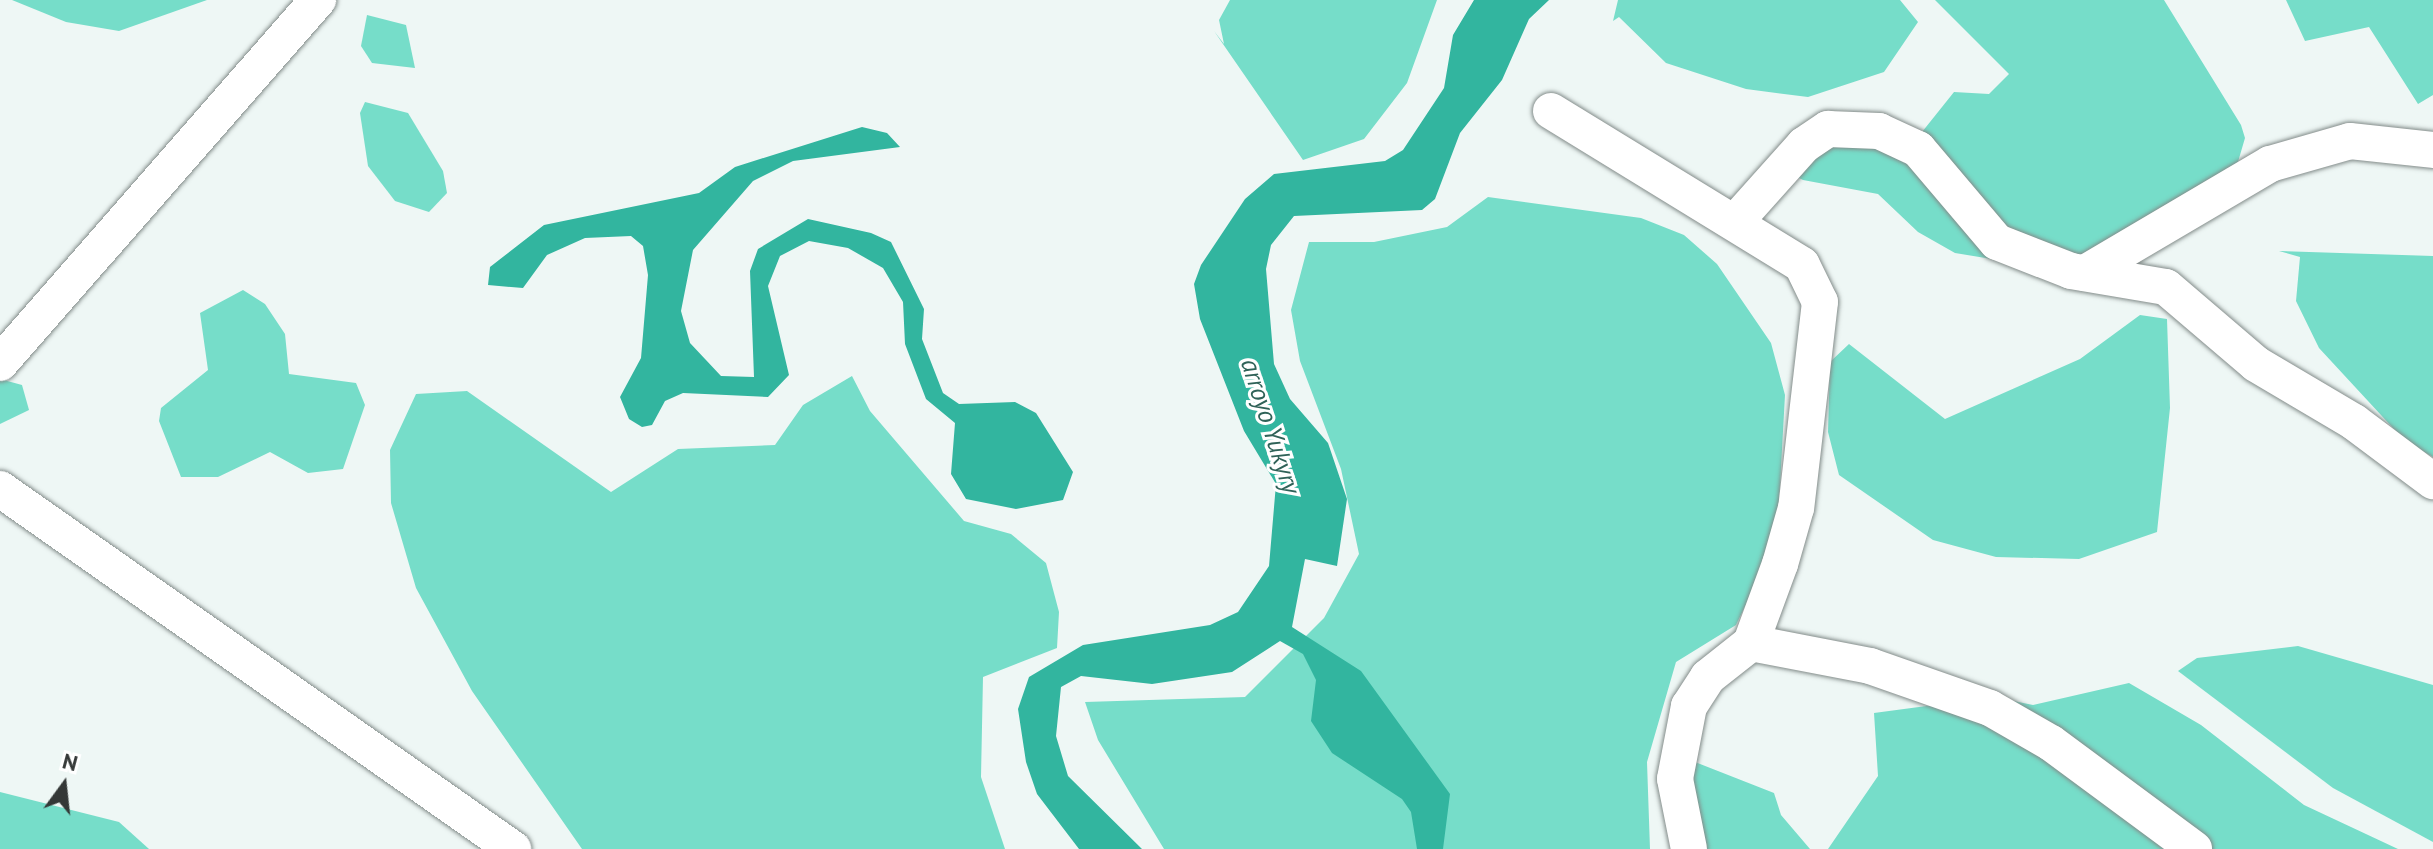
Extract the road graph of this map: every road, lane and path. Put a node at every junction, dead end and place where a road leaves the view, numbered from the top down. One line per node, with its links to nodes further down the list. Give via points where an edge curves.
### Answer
1 (318, 0): 6 (lane)
2 (1551, 111): 4 (lane)
3 (2433, 150): 5 (lane, via 2350,141 2270,164)
4 (1736, 221): 5 (lane, via 1804,145 1849,125 1918,149 1997,242 2023,257); 9 (lane, via 1802,265 1820,302 1796,508)
5 (2085, 273): 7 (lane, via 2166,287 2256,364 2354,422)
6 (0, 363)
7 (2433, 481)
8 (0, 489): 10 (lane)
9 (1751, 643): 11 (lane, via 1708,677 1689,706 1675,779); 12 (lane, via 1870,666 1990,708 2051,743)
10 (513, 849)
11 (1689, 849)
12 (2194, 849)

